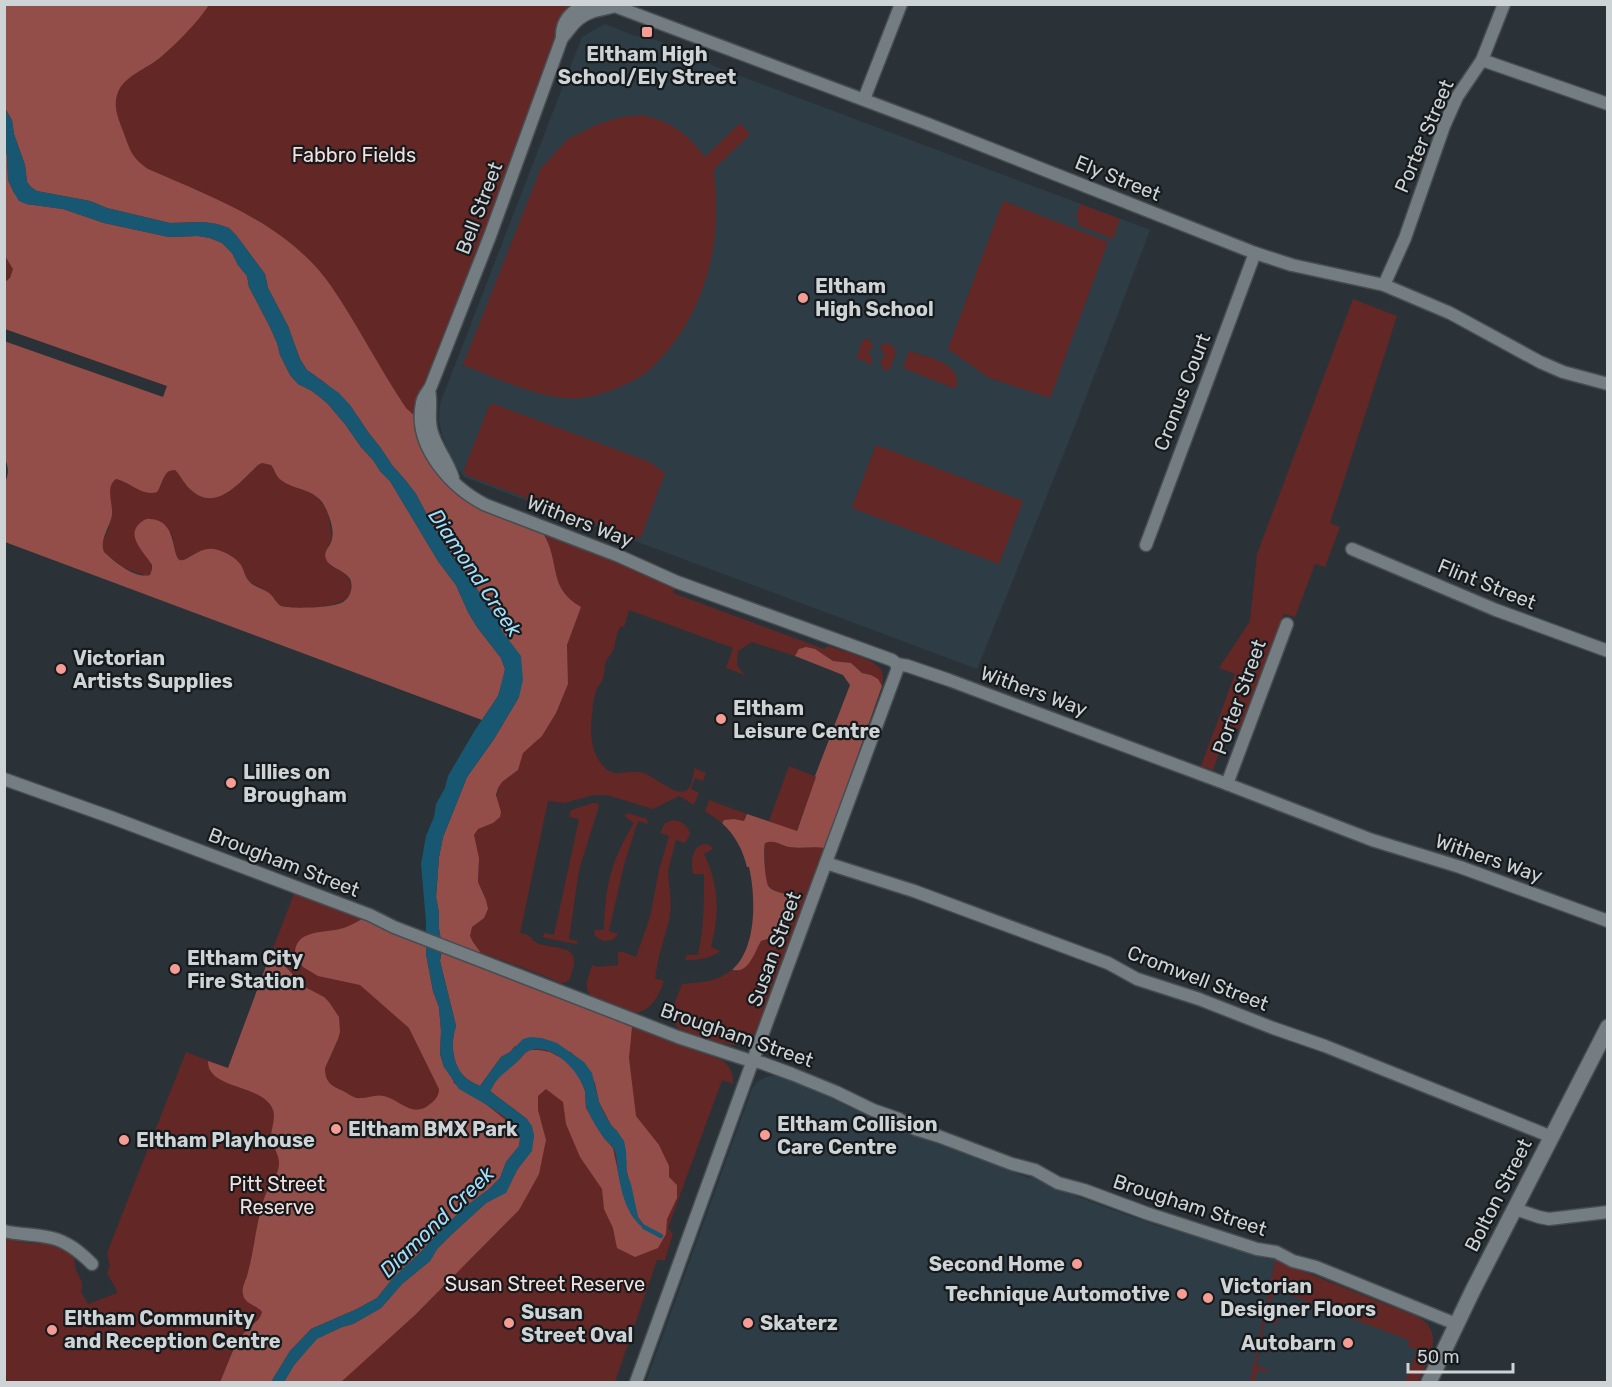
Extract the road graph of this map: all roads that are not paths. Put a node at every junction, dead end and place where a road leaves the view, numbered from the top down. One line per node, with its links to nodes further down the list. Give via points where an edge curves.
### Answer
1 (901, 4): 6 (street)
2 (1504, 4): 5 (street, Porter Street)
3 (611, 6): 4 (street, Ely Street); 6 (street, Ely Street)
4 (588, 8): 11 (street, Bell Street, via 575,10 562,29 490,236 423,398 421,424)
5 (1482, 60): 7 (street); 9 (street, Porter Street, via 1457,97 1444,126 1405,238)
6 (864, 99): 8 (street, Ely Street)
7 (1608, 104)
8 (1255, 253): 9 (street, Ely Street); 12 (street, Cronus Court)
9 (1384, 285): 10 (street, Ely Street, via 1450,313 1540,362)
10 (1608, 384)
11 (428, 436): 16 (street, Withers Way, via 455,482 472,497 677,582)
12 (1146, 545)
13 (1352, 549): 15 (street, Flint Street, via 1496,610)
14 (1287, 624): 18 (street, Porter Street)
15 (1608, 651)
16 (897, 664): 18 (street, Withers Way); 19 (street, Susan Street)
17 (4, 779): 22 (street, Brougham Street, via 369,915 678,1037)
18 (1227, 784): 20 (street, Withers Way, via 1372,840 1460,867)
19 (826, 863): 22 (street, Susan Street); 23 (street, Cromwell Street, via 914,891 1108,963 1137,979 1325,1046)
20 (1608, 921)
21 (1608, 1027): 23 (main road, Bolton Street)
22 (753, 1060): 28 (street, Brougham Street, via 836,1092 915,1129 1035,1170 1058,1183 1280,1254); 29 (street, Susan Street)
23 (1552, 1137): 24 (main road, Bolton Street)
24 (1515, 1209): 25 (street, via 1549,1219); 28 (main road, Bolton Street)
25 (1608, 1212)
26 (4, 1231): 27 (street, via 63,1242)
27 (92, 1264)
28 (1456, 1324): 30 (main road, Bolton Street)
29 (636, 1383)
30 (1429, 1383)

